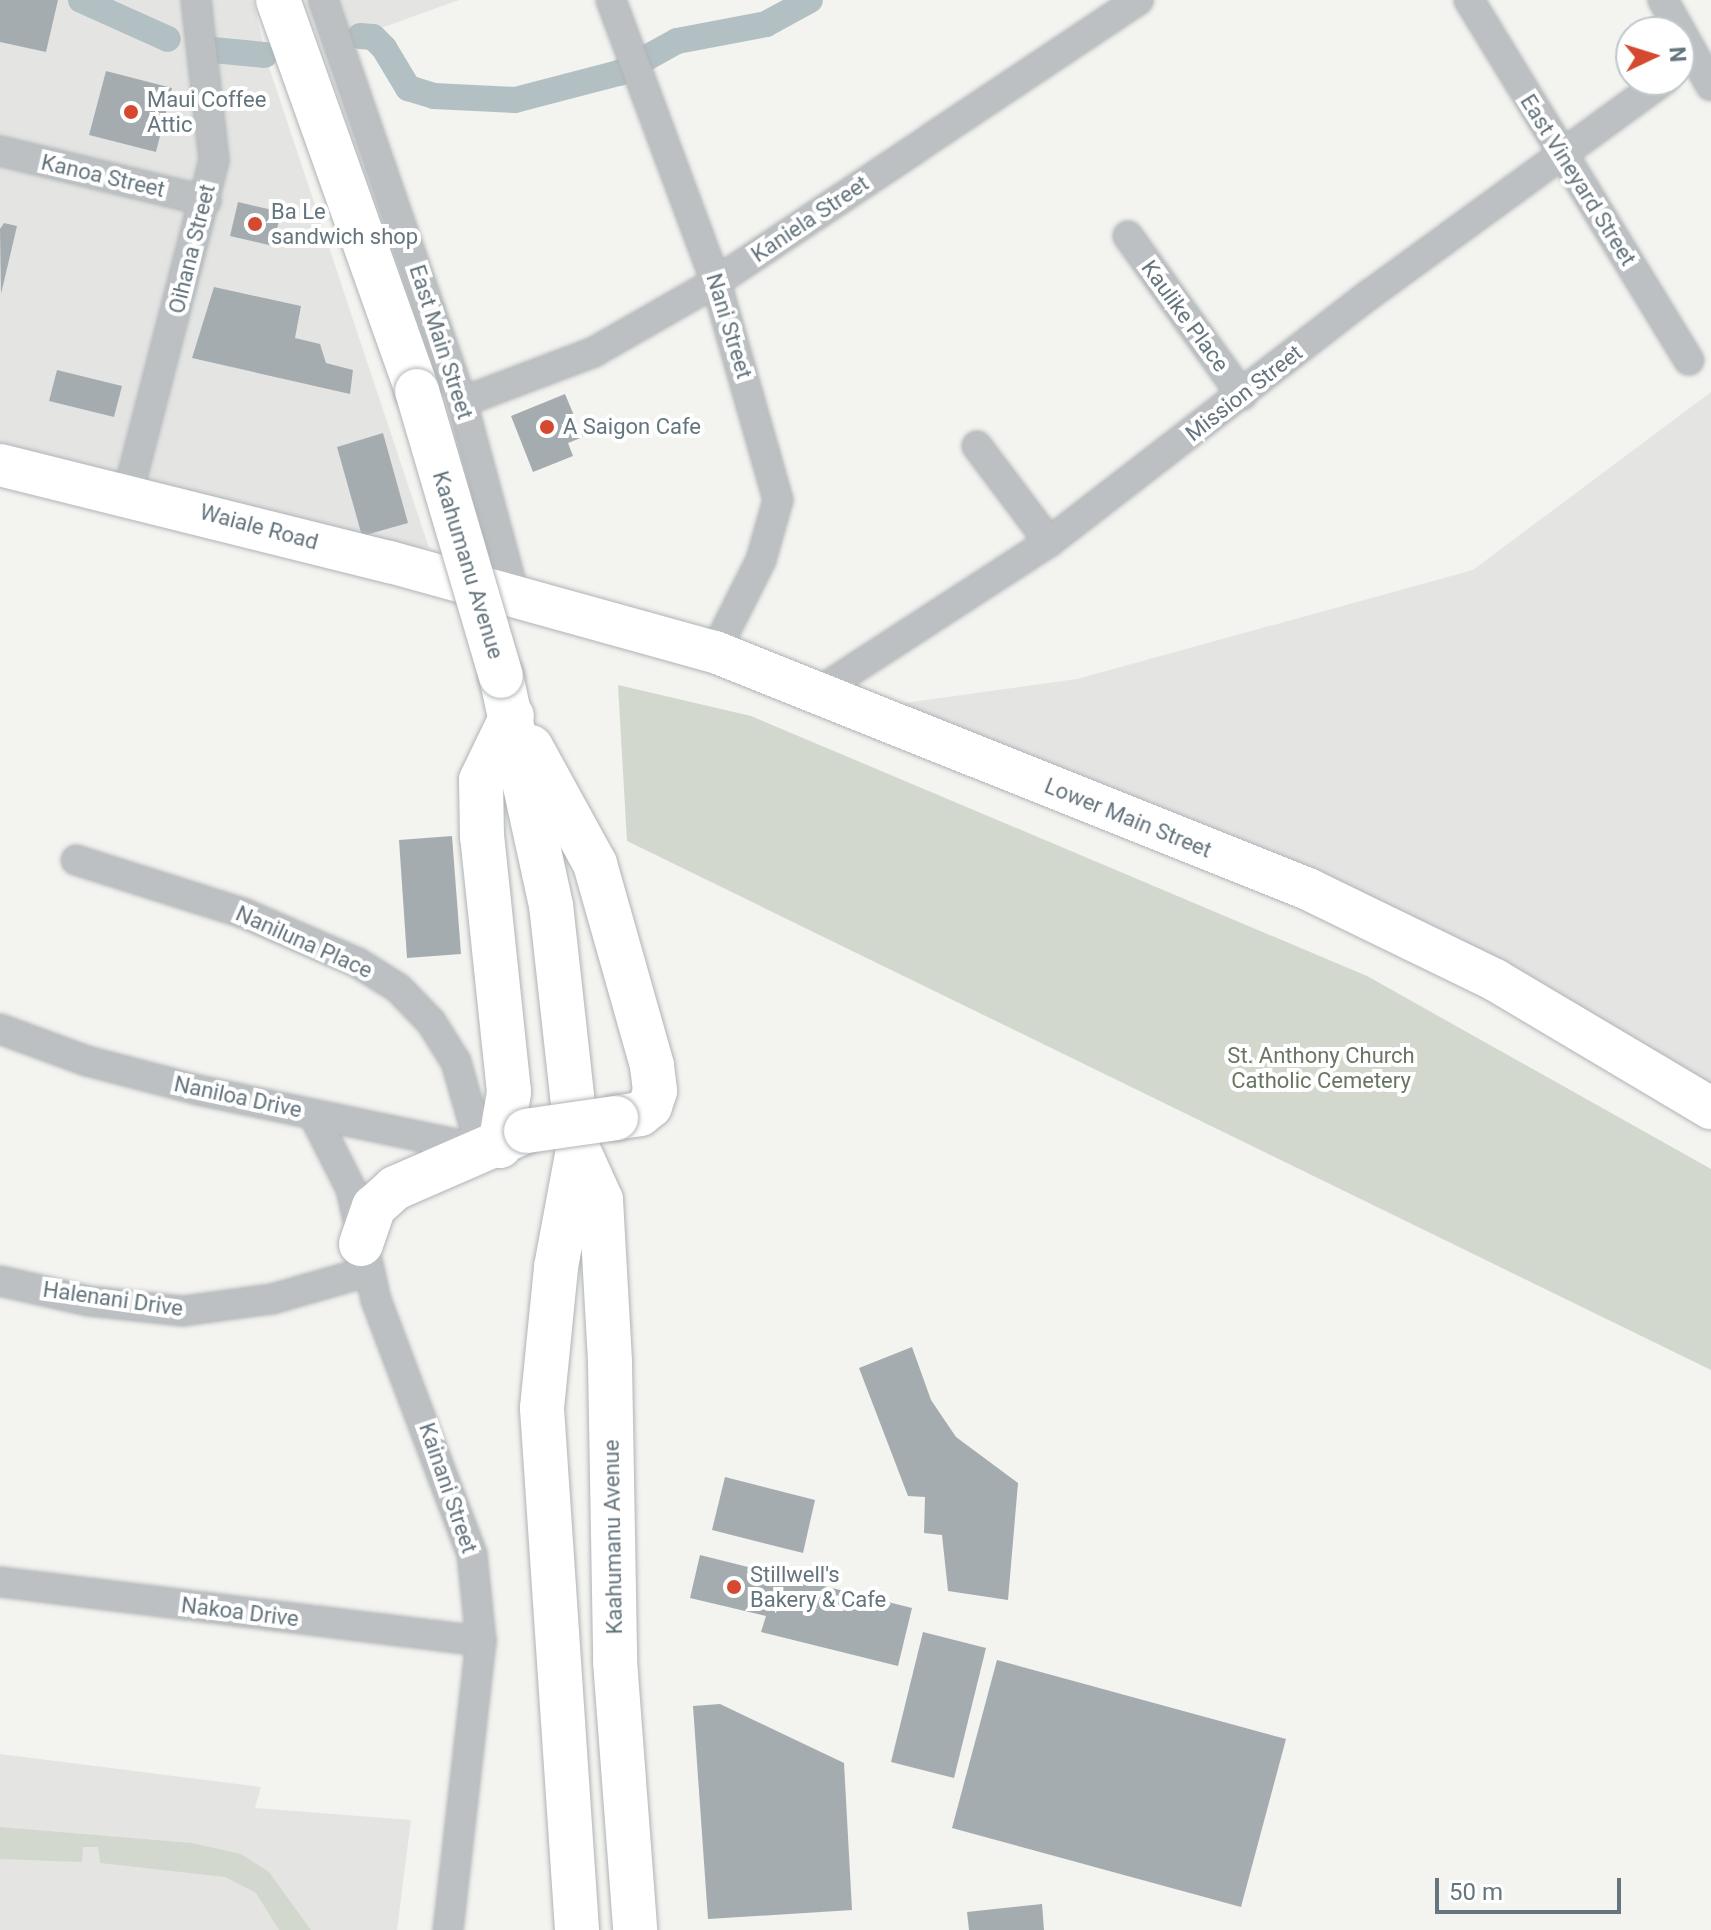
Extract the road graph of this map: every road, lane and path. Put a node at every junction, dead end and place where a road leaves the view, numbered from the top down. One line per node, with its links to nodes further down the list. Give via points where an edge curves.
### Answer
1 (196, 0): 12 (street, Oihana Street, via 214,160)
2 (278, 0): 25 (main road, Kaahumanu Avenue, bridge, via 417,391)
3 (323, 0): 17 (street, East Main Street)
4 (611, 0): 14 (street, Nani Street)
5 (1138, 0): 14 (street, Kaniela Street)
6 (1469, 0): 11 (street, East Vineyard Street)
7 (1695, 57): 8 (street)
8 (1711, 86)
9 (1642, 96): 11 (street, Mission Street)
10 (0, 151): 12 (street, Kanoa Street)
11 (1561, 154): 15 (street, East Vineyard Street); 16 (street, Mission Street)
12 (206, 201): 20 (street, Oihana Street)
13 (1128, 236): 16 (street, Kaulike Place)
14 (716, 282): 17 (street, Kaniela Street, via 594,352); 23 (street, Nani Street, via 778,500 761,560)
15 (1689, 360)
16 (1242, 395): 21 (street, Mission Street)
17 (462, 402): 22 (street, East Main Street)
18 (977, 446): 21 (street)
19 (0, 465): 20 (street, Waiale Road)
20 (128, 493): 22 (street, Waiale Road)
21 (1049, 542): 24 (street, Mission Street)
22 (515, 597): 23 (street, Lower Main Street)
23 (715, 652): 24 (street, Lower Main Street)
24 (815, 694): 28 (street, Lower Main Street, via 1308,889 1495,980)
25 (506, 696): 30 (main road, via 481,780 482,837 509,1092); 30 (main road, bridge, via 595,864 655,1080 650,1106 623,1117); 31 (main road, Kaahumanu Avenue, via 551,905)
26 (76, 860): 30 (street, Naniluna Place, via 243,913 358,963 398,988 431,1022)
27 (0, 1029): 29 (street, Naniloa Drive, via 87,1061)
28 (1711, 1108)
29 (313, 1114): 30 (street, Naniloa Drive); 32 (street, Kainani Street, via 346,1175)
30 (502, 1142): 32 (main road, via 417,1176 381,1198 369,1215)
31 (578, 1149): 34 (main road, Kaahumanu Avenue, via 544,1360); 35 (main road, Kaahumanu Avenue, via 601,1200)
32 (364, 1258): 33 (street, Halenani Drive, via 272,1299 183,1311 89,1301); 38 (street, Kainani Street, via 462,1515 479,1594)
33 (0, 1281)
34 (543, 1464): 35 (main road, via 557,1493 591,1510); 37 (main road, Kaahumanu Avenue)
35 (612, 1529): 37 (main road, via 569,1554); 41 (main road, Kaahumanu Avenue, via 615,1661)
36 (0, 1582): 38 (street, Nakoa Drive)
37 (552, 1583): 40 (main road, Kaahumanu Avenue)
38 (481, 1641): 39 (street, Kainani Street)
39 (448, 1930)
40 (577, 1930)
41 (635, 1930)

